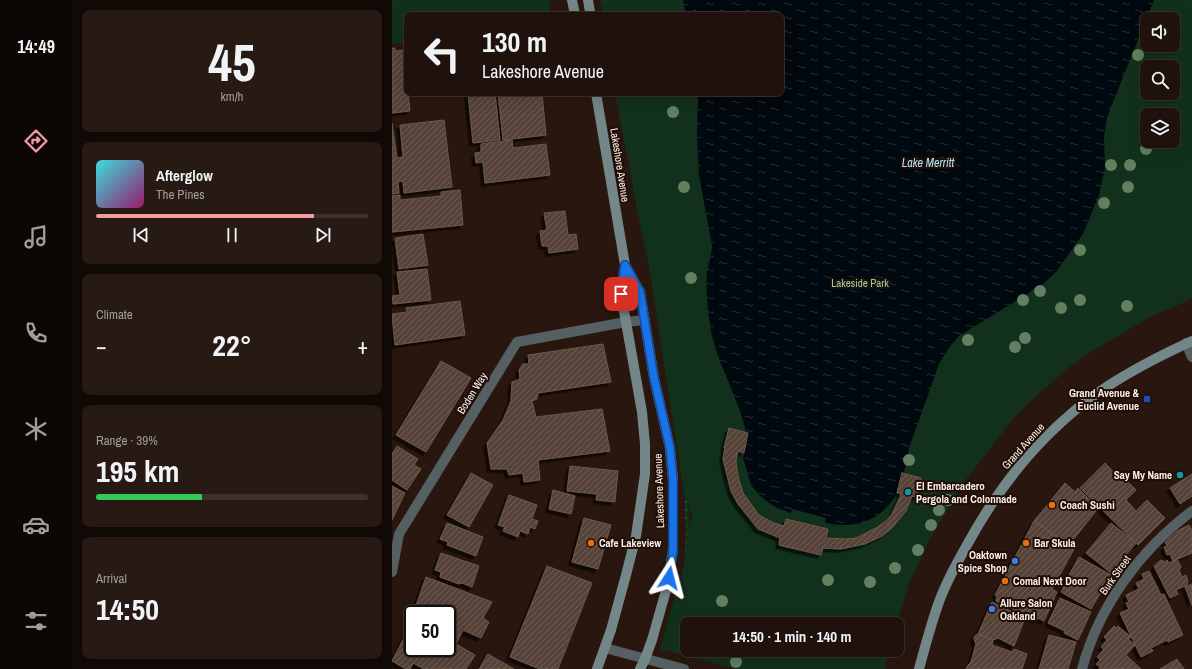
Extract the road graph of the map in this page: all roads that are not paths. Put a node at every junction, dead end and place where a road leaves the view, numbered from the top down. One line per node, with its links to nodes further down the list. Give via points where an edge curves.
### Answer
1 (572, 0): 3 (main road)
2 (588, 0): 4 (main road)
3 (574, 12)
4 (590, 12)
5 (597, 96): 6 (main road, Lakeshore Avenue)
6 (625, 265): 7 (main road, Lakeshore Avenue, via 640,292); 8 (main road, Lakeshore Avenue, via 621,294)
7 (645, 320): 8 (street, Boden Way); 14 (main road, Lakeshore Avenue, via 654,378 670,448 673,480 673,550 668,587)
8 (626, 322): 12 (street, Boden Way, via 517,342 399,534); 13 (main road, Lakeshore Avenue, via 642,412 645,474 636,536)
9 (1189, 342): 10 (street); 18 (main road, Grand Avenue, via 1126,374 1096,394 1069,416 1017,470 988,508 955,567 939,601)
10 (1192, 357)
11 (1192, 511): 19 (street, Burk Street, via 1160,538 1137,563 1114,595 1096,629)
12 (392, 572)
13 (605, 648): 14 (street); 15 (main road, Lakeshore Avenue)
14 (646, 659): 16 (main road, Lakeshore Avenue); 17 (street)
15 (597, 669)
16 (640, 669)
17 (684, 669)
18 (919, 669)
19 (1082, 669)

